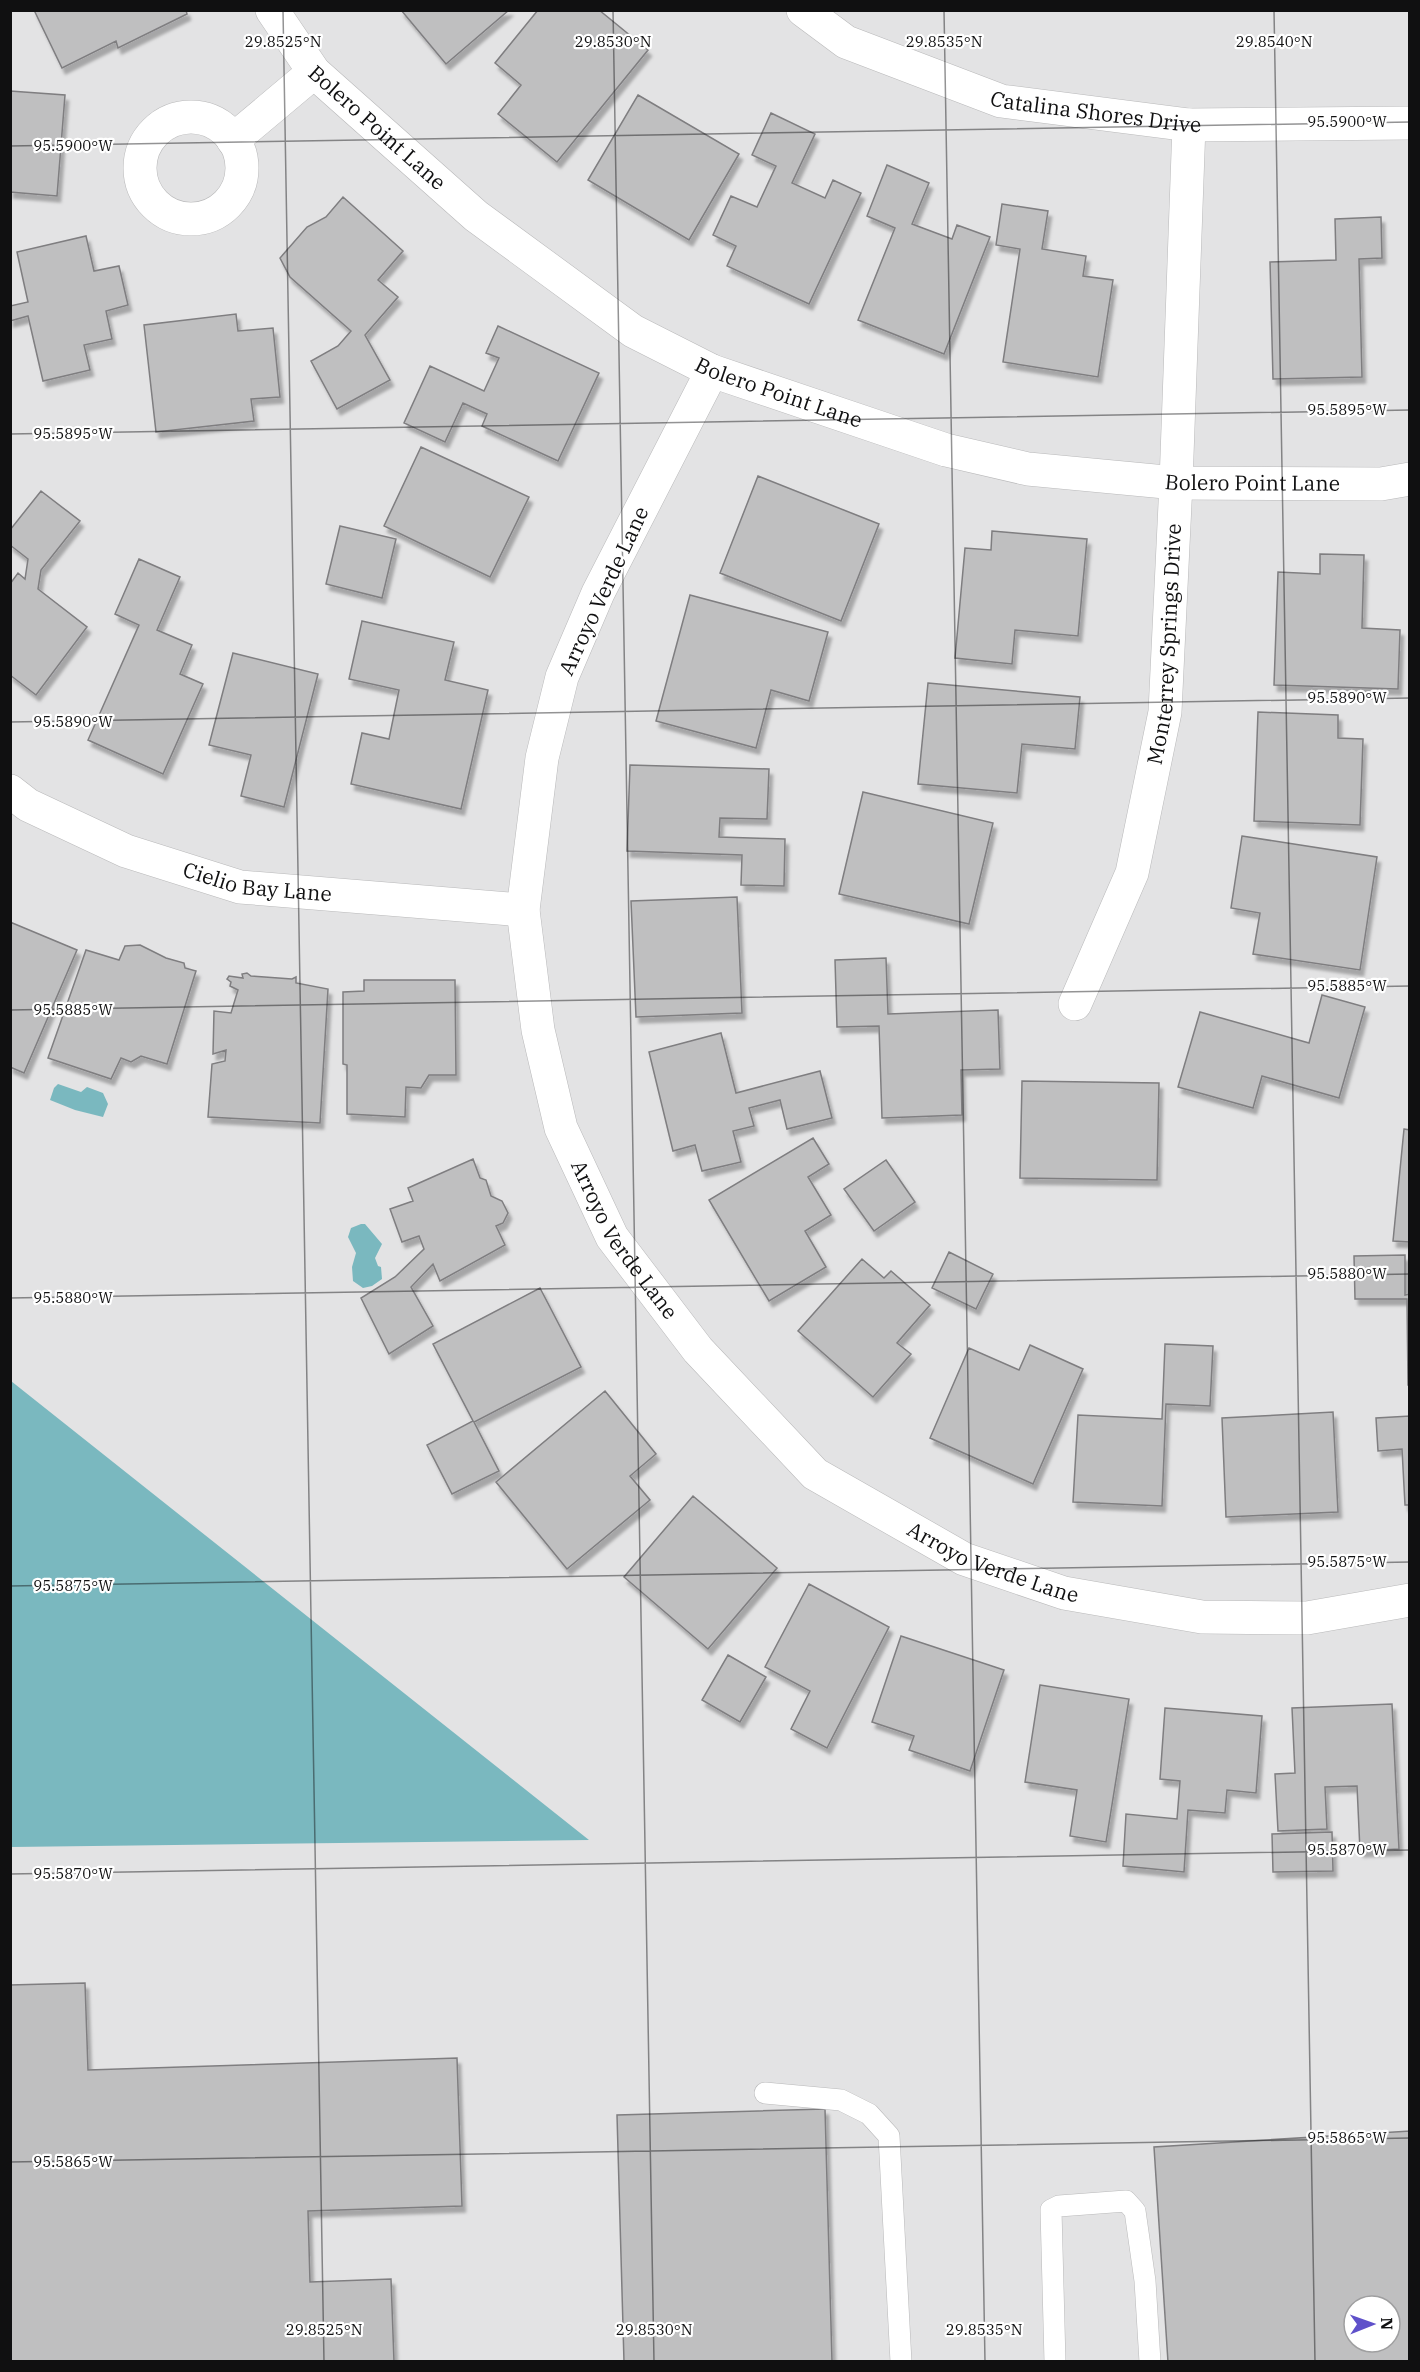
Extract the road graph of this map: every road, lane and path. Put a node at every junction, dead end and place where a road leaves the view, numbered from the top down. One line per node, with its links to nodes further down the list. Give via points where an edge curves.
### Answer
1 (272, 10): 3 (street, Bolero Point Lane)
2 (803, 10): 5 (street, Catalina Shores Drive, via 846,42 1001,101)
3 (314, 72): 6 (street); 7 (street, Bolero Point Lane, via 476,216 633,331)
4 (1410, 123): 5 (street, Catalina Shores Drive)
5 (1189, 125): 9 (street, Monterrey Springs Drive)
6 (233, 140)
7 (712, 371): 9 (street, Bolero Point Lane, via 946,450 1028,469); 11 (street, Arroyo Verde Lane, via 598,593 562,677 542,758)
8 (1410, 479): 9 (street, Bolero Point Lane, via 1381,484)
9 (1176, 483): 12 (street, Monterrey Springs Drive, via 1165,712 1132,873)
10 (10, 791): 11 (street, Cielio Bay Lane, via 28,805 126,851 240,887)
11 (523, 910): 13 (street, Arroyo Verde Lane, via 538,1030 561,1128 612,1237 698,1350 815,1474 964,1558 1064,1593 1202,1617 1307,1618)
12 (1075, 1004)
13 (1410, 1600)
14 (765, 2092): 15 (lane, via 841,2100 869,2114 889,2136)
15 (901, 2361)
16 (1055, 2361): 17 (lane, via 1051,2210 1059,2206 1126,2201 1135,2211)
17 (1150, 2361)

